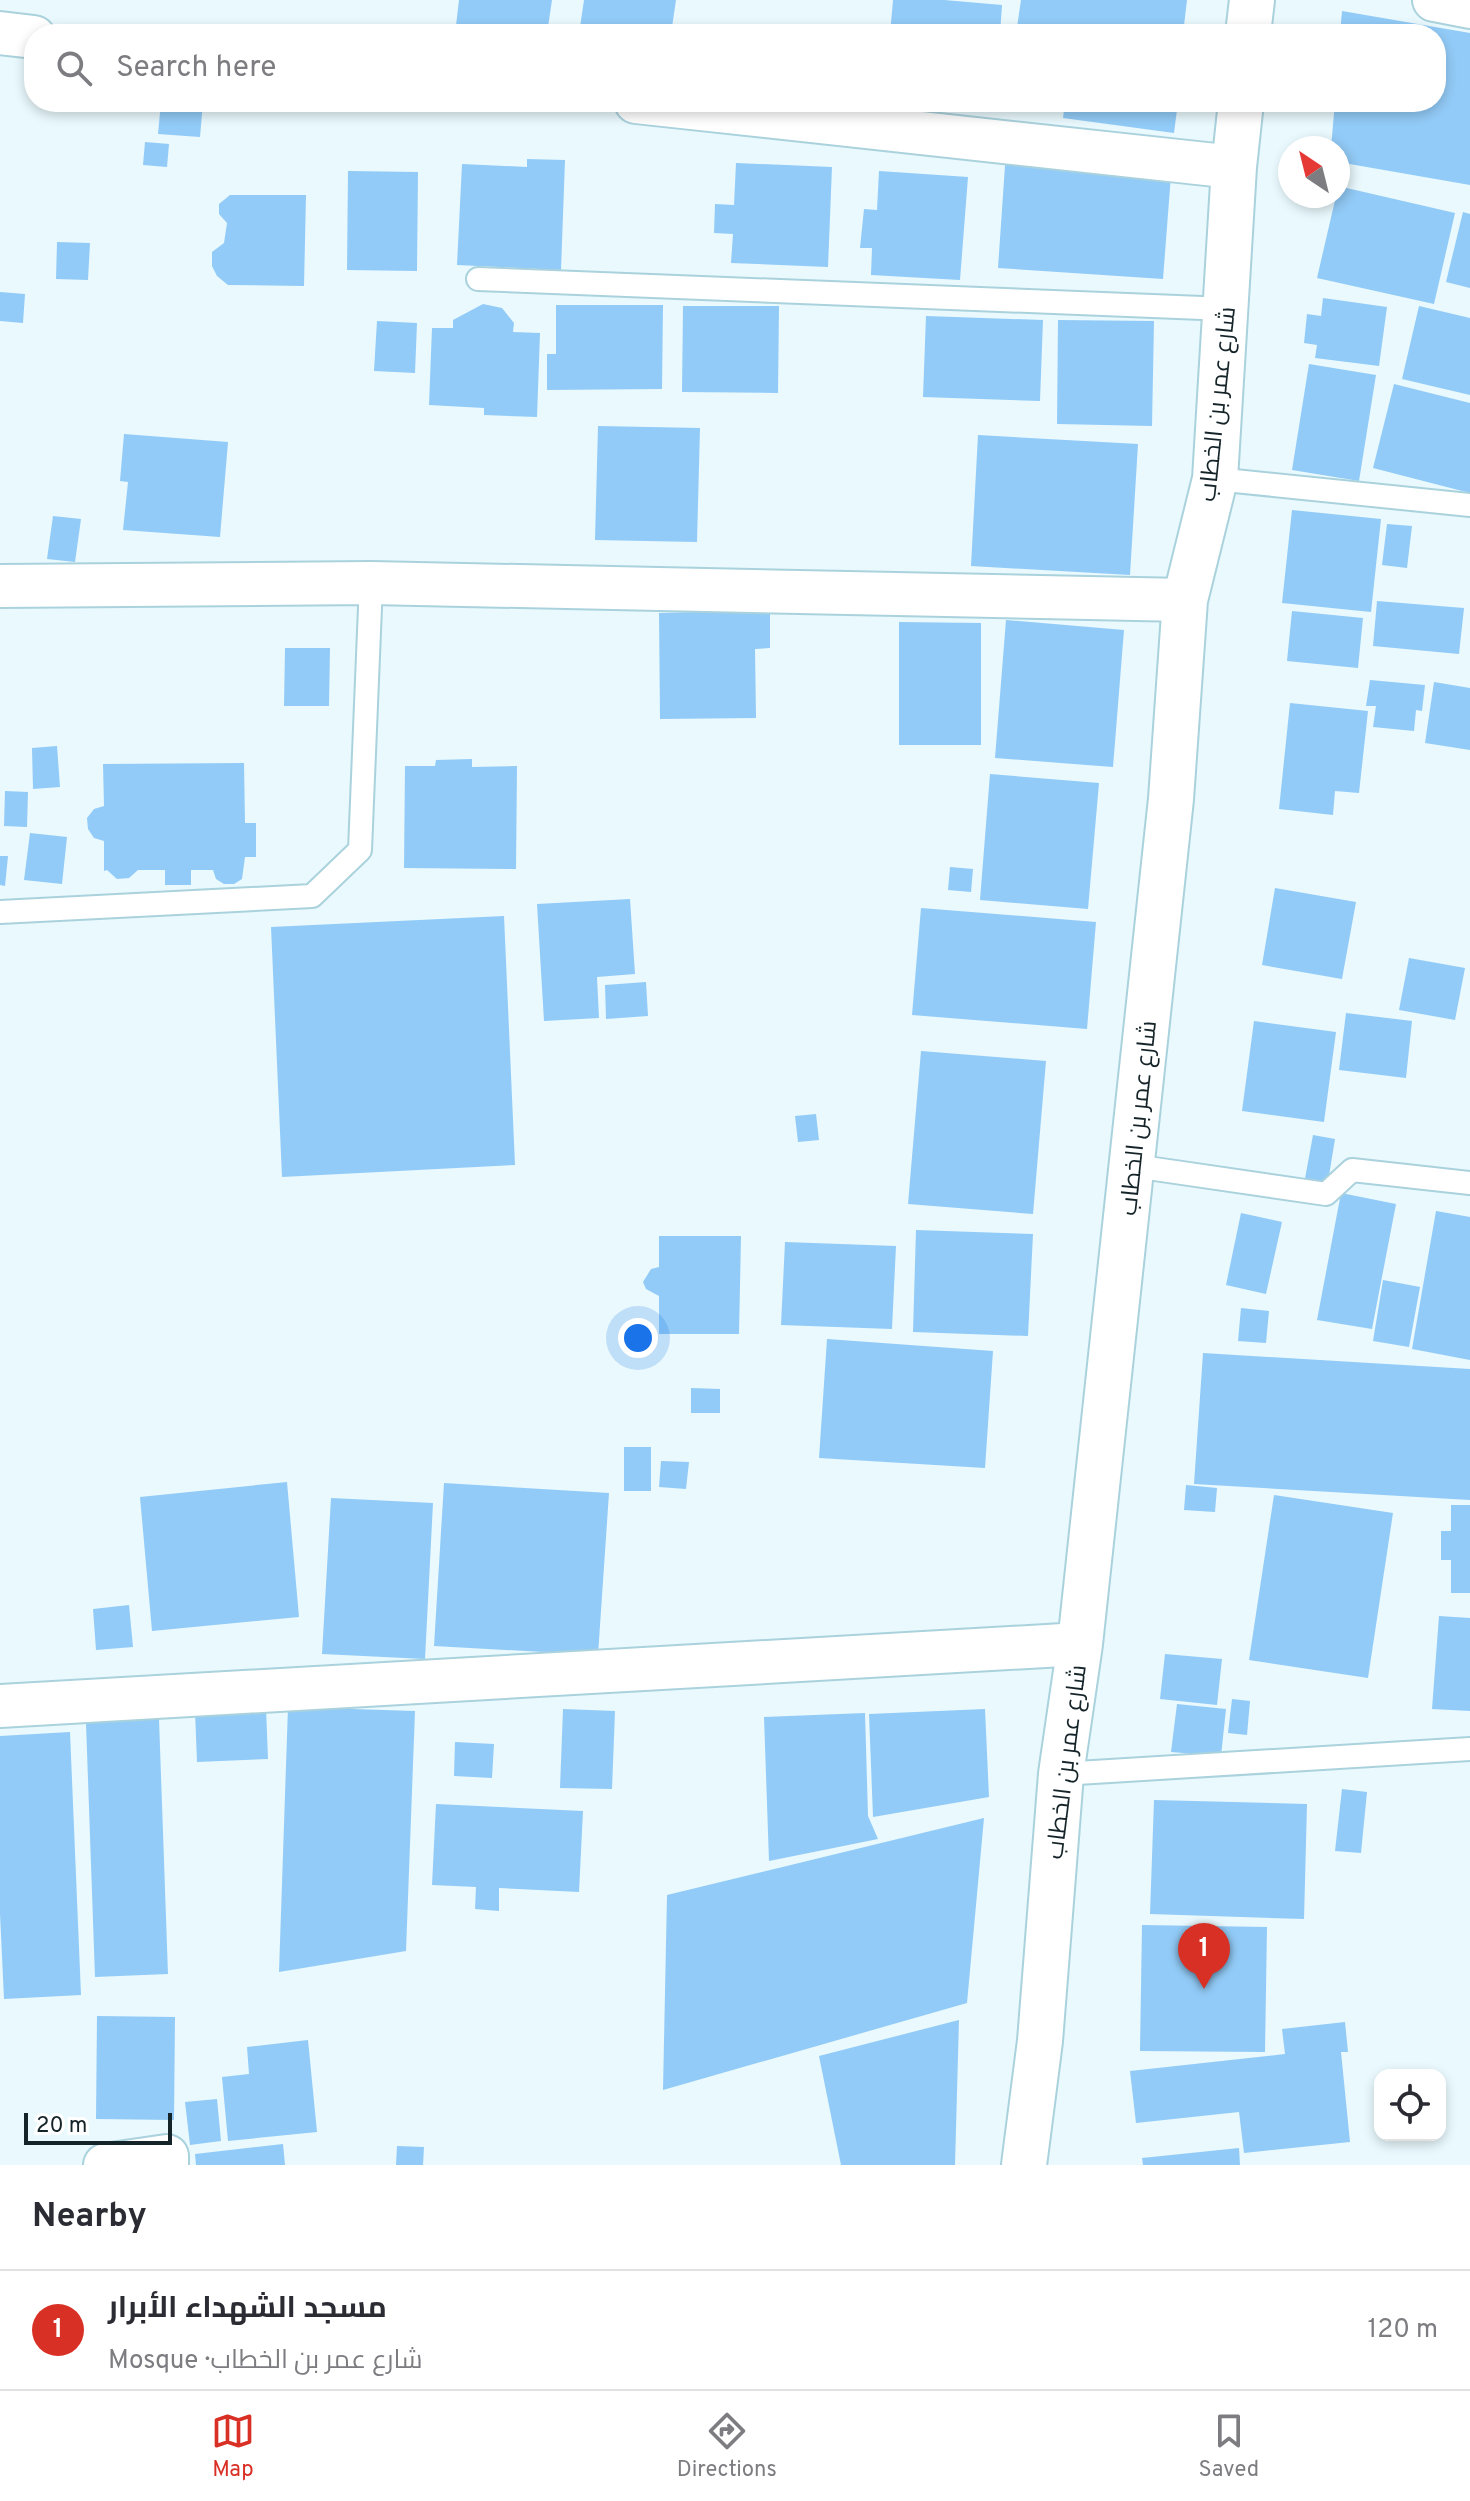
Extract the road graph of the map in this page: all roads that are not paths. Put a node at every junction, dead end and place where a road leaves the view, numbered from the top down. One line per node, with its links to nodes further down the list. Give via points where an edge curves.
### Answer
1 (1252, 0): 4 (main road)
2 (1434, 0): 3 (street)
3 (1470, 7)
4 (1249, 24)
5 (0, 33): 6 (street)
6 (24, 36)
7 (728, 112): 9 (street)
8 (1240, 112): 9 (main road, شارع عمر بن الخطاب)
9 (1234, 167): 11 (main road, شارع عمر بن الخطاب)
10 (478, 279): 11 (lane)
11 (1227, 309): 12 (main road, شارع عمر بن الخطاب)
12 (1215, 479): 13 (lane); 16 (main road, شارع عمر بن الخطاب)
13 (1470, 505)
14 (371, 583): 15 (street); 16 (street); 17 (lane, via 360,850 312,896)
15 (0, 586)
16 (1185, 600): 18 (main road, شارع عمر بن الخطاب)
17 (0, 912)
18 (1134, 1166): 19 (lane, via 1326,1194 1352,1170); 20 (main road, شارع عمر بن الخطاب)
19 (1470, 1183)
20 (1080, 1644): 21 (street); 23 (main road, شارع عمر بن الخطاب)
21 (0, 1706)
22 (1470, 1749): 23 (lane)
23 (1061, 1774): 24 (main road, شارع عمر بن الخطاب)
24 (1030, 2155)
25 (105, 2165): 26 (street, via 167,2156)
26 (167, 2165)

